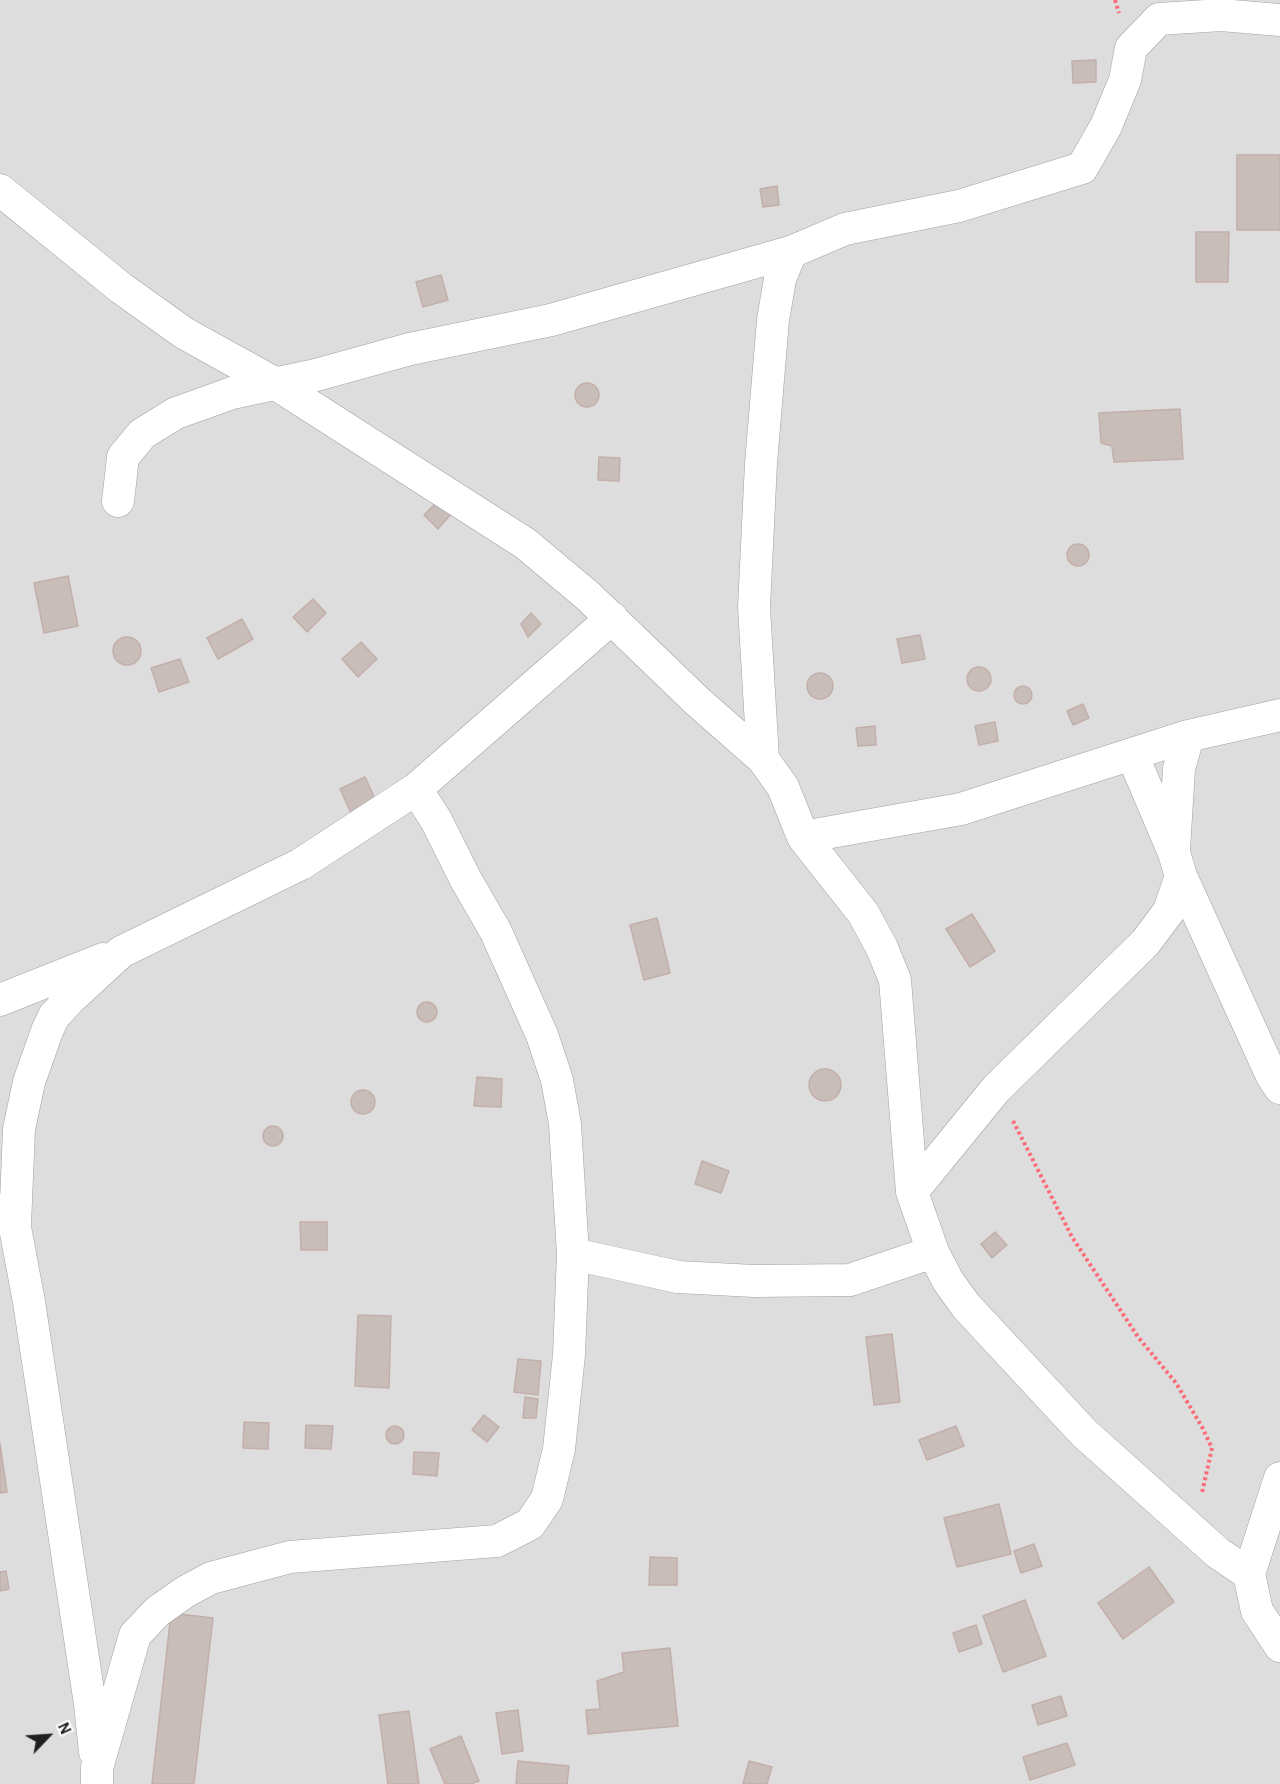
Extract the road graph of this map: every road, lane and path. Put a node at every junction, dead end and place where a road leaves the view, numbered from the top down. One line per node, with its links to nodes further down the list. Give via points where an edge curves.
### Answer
1 (1280, 20): 3 (street, via 1221,15 1159,19 1131,48 1125,80 1106,126 1082,168 959,206 845,229)
2 (0, 190): 4 (street, via 121,288 184,333)
3 (791, 252): 4 (street, via 551,320 410,349); 10 (street, via 780,279 773,320 761,463 754,607)
4 (276, 384): 5 (street, via 232,393 176,413 142,434 123,457); 6 (street, via 526,544)
5 (118, 501)
6 (612, 618): 10 (street); 11 (street)
7 (1280, 715): 8 (street)
8 (1188, 736): 9 (street); 13 (street, via 1179,769)
9 (1132, 754): 12 (street, via 961,809); 13 (street)
10 (763, 759): 12 (street, via 783,788)
11 (416, 789): 14 (street, via 301,864); 22 (street, via 496,932 542,1035 557,1080 565,1124)
12 (803, 837): 19 (street, via 863,913 895,980)
13 (1177, 865): 16 (street); 17 (street, via 1169,911 1145,943)
14 (121, 952): 15 (street); 20 (street, via 54,1016 47,1031 29,1082 19,1129)
15 (0, 1000)
16 (1280, 1088)
17 (996, 1089): 19 (street); 24 (path, via 1072,1237 1138,1337 1176,1383 1212,1448)
18 (0, 1143): 20 (street)
19 (912, 1191): 21 (street)
20 (15, 1225): 27 (street, via 90,1704)
21 (933, 1252): 22 (street, via 850,1280 754,1281 678,1277); 24 (street, via 966,1306 1084,1433)
22 (573, 1254): 27 (street, via 570,1343 559,1449 547,1499 530,1524 497,1541 290,1557 211,1578 185,1592 158,1611 135,1635)
23 (1280, 1478): 25 (street)
24 (1195, 1532): 25 (street)
25 (1249, 1574): 26 (street, via 1257,1611)
26 (1280, 1646)
27 (97, 1776)

